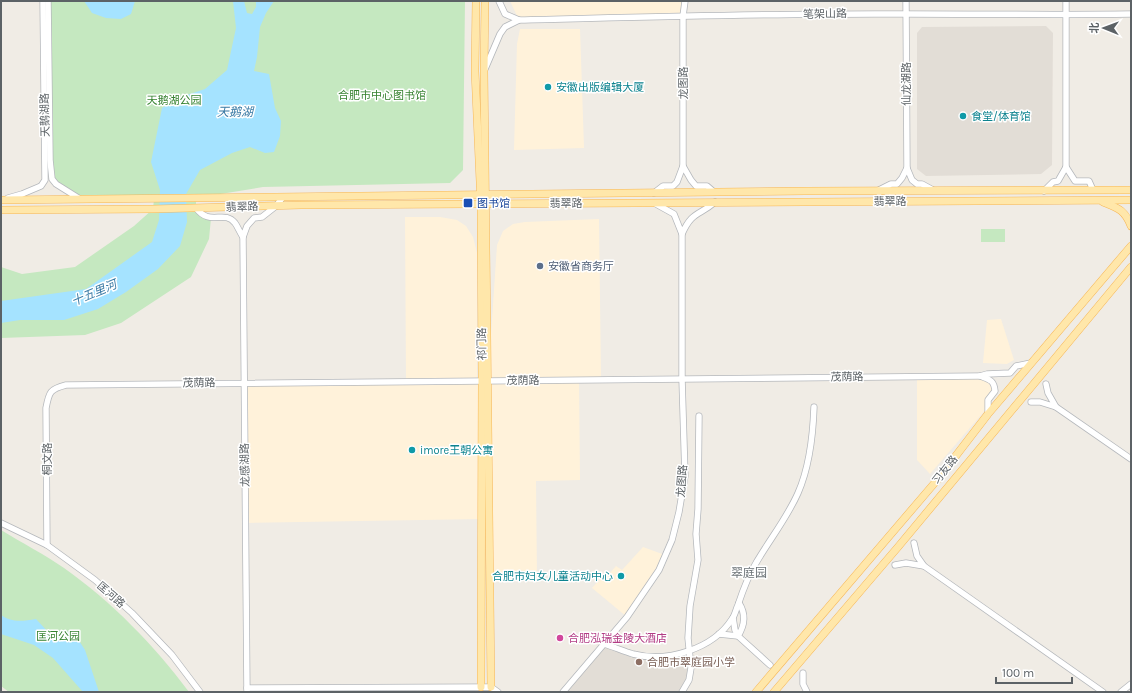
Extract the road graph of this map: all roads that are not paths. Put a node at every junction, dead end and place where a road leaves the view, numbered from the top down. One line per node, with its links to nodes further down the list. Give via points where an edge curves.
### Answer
1 (44, 1): 28 (street, 天鹅湖路, via 45,180 41,186)
2 (48, 1): 27 (street, 天鹅湖路, via 52,178 56,184)
3 (476, 1): 25 (main road, 祁门路, via 475,71)
4 (485, 1): 14 (main road, 祁门路)
5 (499, 1): 13 (street, via 505,14)
6 (685, 1): 12 (street, 龙图路)
7 (906, 1): 9 (street, 仙龙湖路)
8 (1066, 1): 11 (street)
9 (906, 14): 11 (street, 笔架山路); 12 (street, 笔架山路); 17 (street, 仙龙湖路)
10 (1131, 14): 11 (street, 笔架山路)
11 (1066, 15): 16 (street)
12 (683, 16): 13 (street, 笔架山路); 15 (street, 龙图路)
13 (518, 20): 14 (street, via 505,27 500,34)
14 (484, 71): 25 (main road, 祁门路)
15 (683, 166): 23 (street, via 696,186 706,186); 24 (street, via 673,186 663,186)
16 (1066, 167): 18 (street, via 1076,181 1089,181); 22 (street, via 1058,181 1053,182)
17 (907, 168): 20 (street, via 897,184 891,184); 21 (street, via 912,180)
18 (1094, 190): 19 (main road, 翡翠路); 22 (main road, 翡翠路)
19 (1131, 190)
20 (878, 191): 21 (main road, 翡翠路); 23 (main road, 翡翠路)
21 (935, 191): 22 (main road, 翡翠路)
22 (1044, 191)
23 (714, 192): 24 (main road, 翡翠路)
24 (653, 193): 25 (main road, 翡翠路)
25 (483, 195): 26 (main road, 翡翠路); 33 (main road, 祁门路)
26 (283, 197): 27 (main road, 翡翠路); 34 (street)
27 (81, 199): 28 (main road, 翡翠路)
28 (1, 200)
29 (1099, 200): 30 (main road, 翡翠路); 31 (main road, 翡翠路); 37 (main road, via 1118,208 1128,217)
30 (1131, 200)
31 (715, 202): 32 (main road, 翡翠路); 38 (street, via 695,214 687,222)
32 (653, 203): 33 (main road, 翡翠路); 38 (street, via 674,214)
33 (484, 204): 34 (main road, 翡翠路); 45 (main road, 祁门路)
34 (276, 206): 35 (main road, 翡翠路); 39 (street, via 262,217 254,218 247,226)
35 (196, 208): 36 (main road, 翡翠路); 39 (street, via 207,218 228,217)
36 (1, 210)
37 (1131, 226)
38 (682, 234): 44 (street, 龙图路)
39 (243, 237): 46 (street, 龙感湖路)
40 (1131, 246): 42 (main road, 习友路)
41 (1131, 267): 77 (main road, 习友路)
42 (1031, 363): 43 (street, 茂荫路, via 1016,366 1010,373); 52 (main road, 习友路)
43 (980, 376): 44 (street, 茂荫路); 52 (street, via 994,384 995,392 988,400)
44 (682, 379): 45 (street, 茂荫路); 64 (street, 龙图路, via 685,476 672,540 659,570 635,606)
45 (485, 380): 46 (street, 茂荫路); 69 (main road, 祁门路); 70 (main road, 祁门路)
46 (244, 383): 48 (street, 茂荫路); 71 (street, 龙感湖路)
47 (1046, 384): 51 (street)
48 (66, 385): 57 (street, 桐文路, via 57,387 49,394 46,408)
49 (1030, 402): 51 (street)
50 (814, 407): 60 (street, via 813,432 798,492 786,517 755,563)
51 (1056, 407): 54 (street)
52 (988, 414): 76 (main road, 习友路, via 938,479)
53 (699, 416): 65 (street, via 696,534 698,560 690,606)
54 (1131, 459)
55 (1, 523): 57 (street, 匡河路)
56 (914, 543): 59 (street, via 917,556)
57 (47, 545): 72 (street, 匡河路, via 95,580 132,613 172,654)
58 (896, 565): 59 (street, via 906,563)
59 (924, 566): 79 (street)
60 (739, 603): 61 (street); 63 (street, via 743,609 744,619 742,631)
61 (733, 618): 62 (street); 63 (street)
62 (719, 634): 63 (street); 65 (street, via 706,644)
63 (738, 636): 66 (street)
64 (604, 644): 65 (street, via 647,656 662,657); 74 (street, 龙图路)
65 (689, 650): 75 (street, via 689,680)
66 (770, 665)
67 (803, 673): 78 (street, via 803,684)
68 (1131, 684): 80 (street)
69 (481, 687): 70 (street); 71 (street)
70 (491, 687): 73 (street)
71 (247, 690)
72 (200, 692)
73 (498, 692)
74 (563, 692)
75 (682, 692)
76 (756, 692)
77 (774, 692)
78 (807, 692)
79 (1103, 692)
80 (1122, 692)

